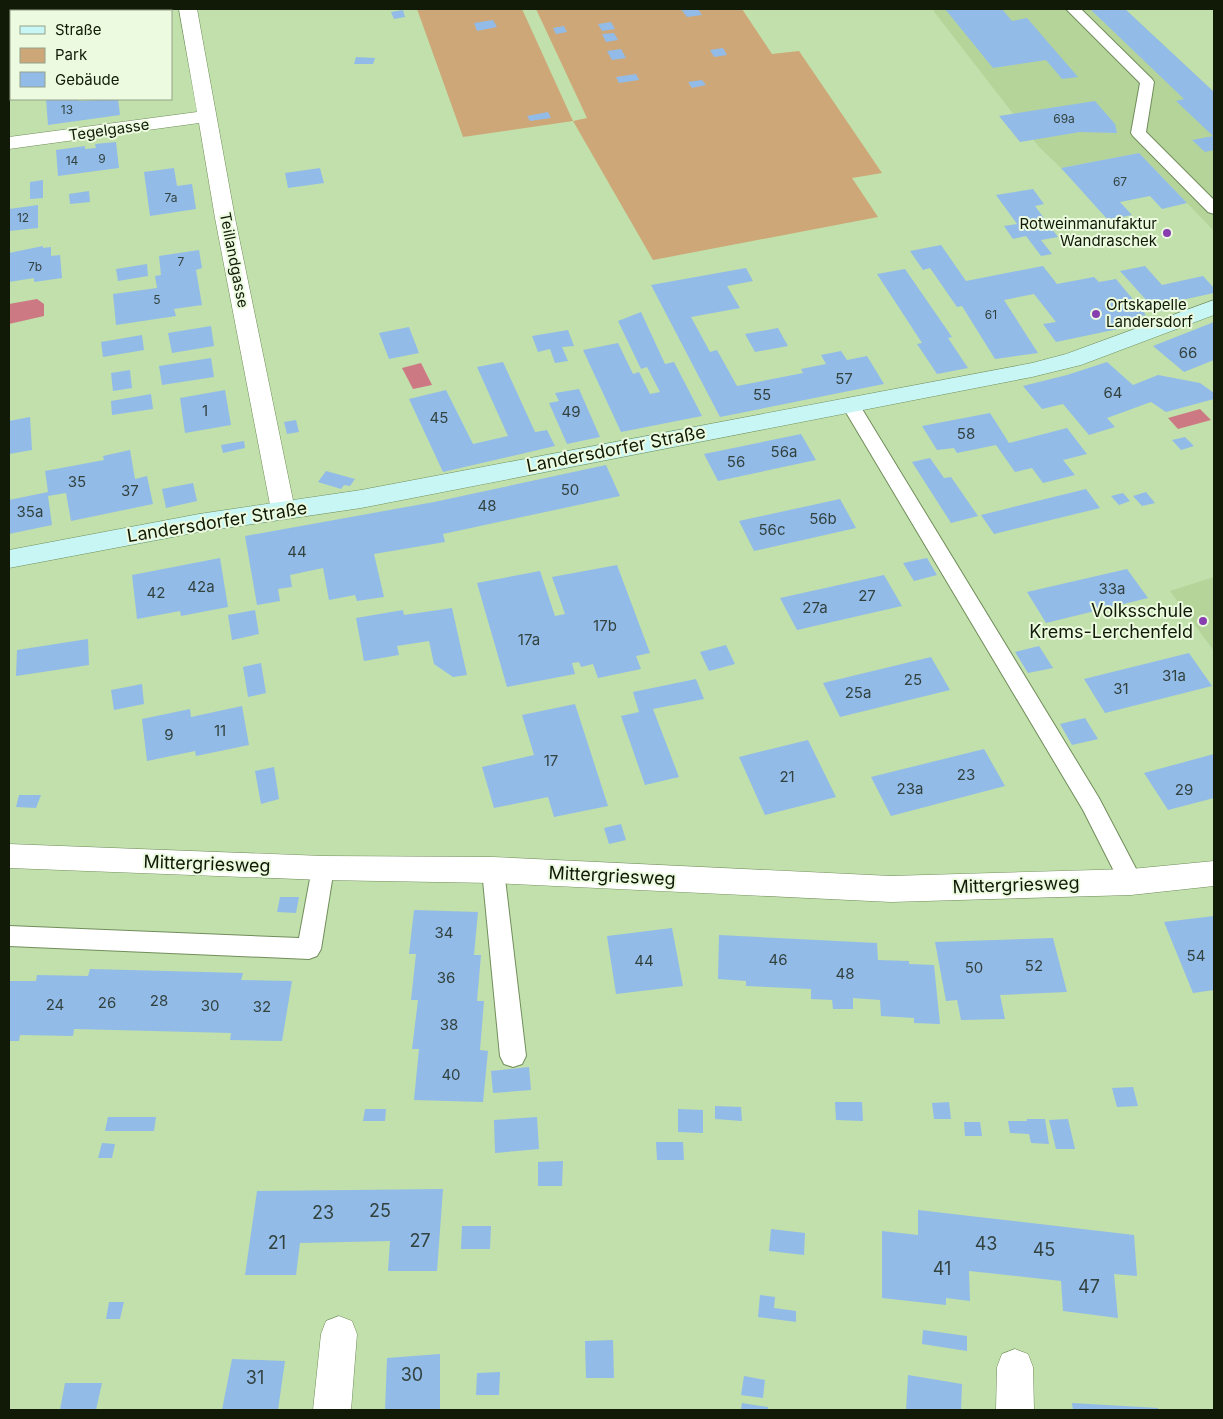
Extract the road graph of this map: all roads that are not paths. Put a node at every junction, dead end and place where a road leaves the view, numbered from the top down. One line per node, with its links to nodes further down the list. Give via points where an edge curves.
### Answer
1 (188, 9): 3 (street, Teillandgasse)
2 (1073, 9): 5 (lane, via 1148,82 1138,133)
3 (208, 116): 4 (street, Tegelgasse); 8 (street, Teillandgasse)
4 (9, 143)
5 (1214, 209)
6 (1214, 307): 7 (main road, Landersdorfer Straße, via 1073,360)
7 (850, 404): 8 (main road, Landersdorfer Straße, via 361,499); 14 (lane, via 1091,804)
8 (283, 510): 9 (main road, Landersdorfer Straße, via 199,522)
9 (9, 559)
10 (9, 856): 11 (street, Mittergriesweg)
11 (323, 868): 12 (street, Mittergriesweg); 15 (lane, via 309,949)
12 (493, 870): 14 (street, Mittergriesweg, via 891,889); 16 (lane)
13 (1214, 874): 14 (street, Mittergriesweg)
14 (1131, 882)
15 (9, 936)
16 (513, 1056)
17 (339, 1334): 19 (street)
18 (1015, 1367): 20 (street)
19 (332, 1410)
20 (1016, 1410)

